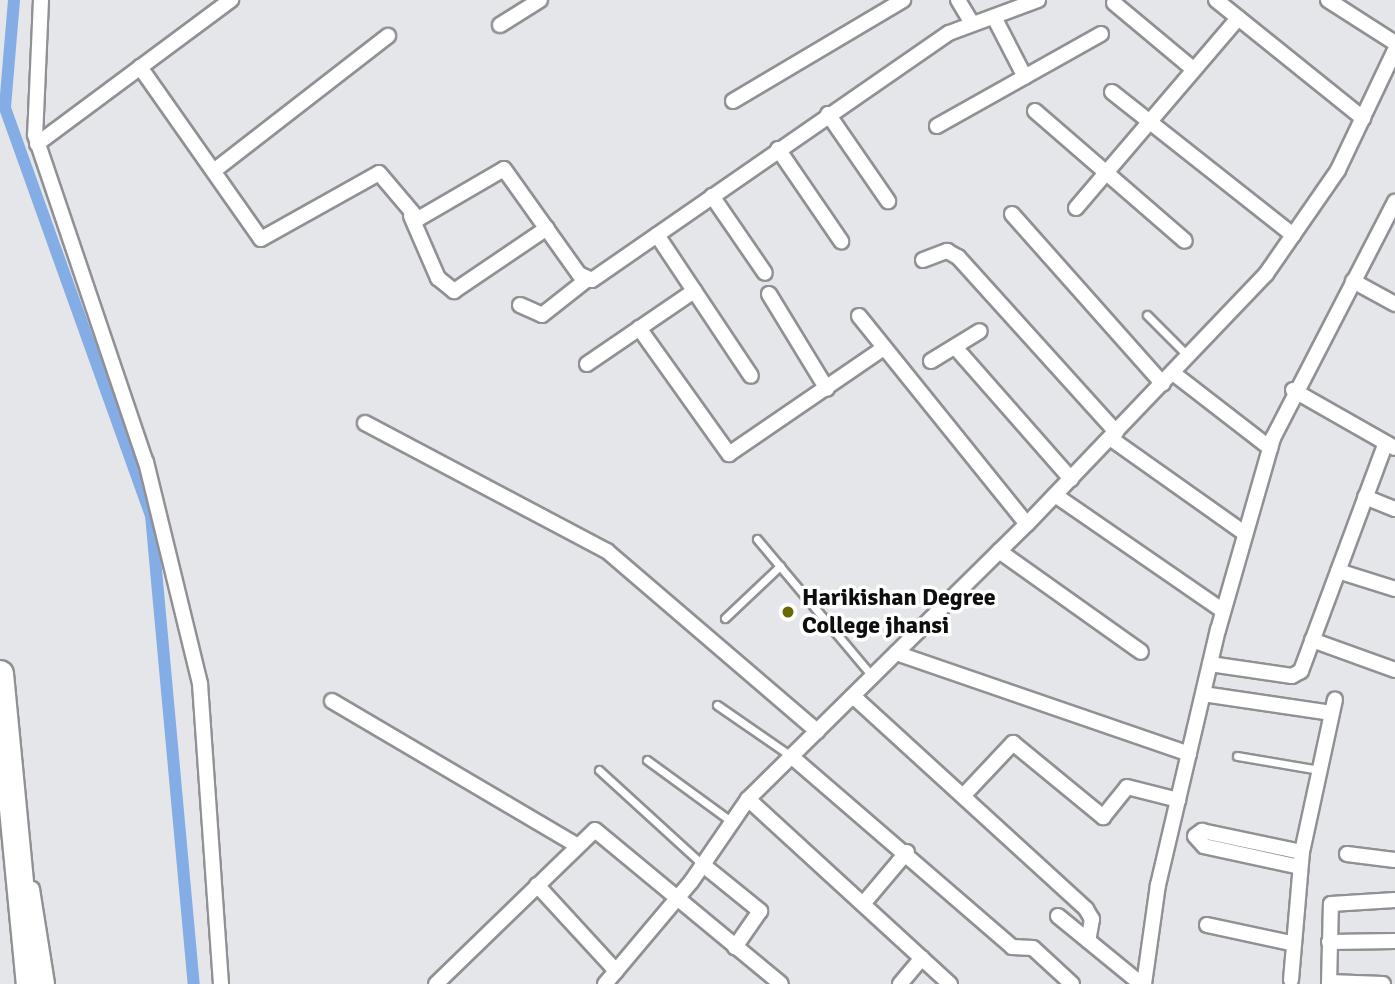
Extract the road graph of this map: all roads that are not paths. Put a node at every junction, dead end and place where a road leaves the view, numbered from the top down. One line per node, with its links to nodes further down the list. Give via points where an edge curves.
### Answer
1 (41, 0): 28 (street, via 31,103)
2 (231, 0): 18 (street)
3 (540, 0): 13 (street)
4 (903, 0): 22 (street)
5 (958, 0): 12 (street)
6 (1038, 0): 11 (street)
7 (1216, 0): 10 (street)
8 (1328, 0): 16 (street)
9 (1114, 3): 19 (street)
10 (1238, 18): 19 (street); 25 (street)
11 (995, 19): 12 (street); 20 (street)
12 (972, 23): 24 (street)
13 (500, 25)
14 (1101, 34): 20 (street)
15 (388, 36): 30 (street)
16 (1395, 43)
17 (1395, 50): 25 (street)
18 (140, 67): 28 (street); 30 (street)
19 (1194, 70): 26 (street)
20 (1025, 77): 27 (street)
21 (1112, 92): 26 (street)
22 (733, 101)
23 (1035, 111): 31 (street)
24 (828, 114): 29 (street); 33 (street)
25 (1363, 118): 40 (street, via 1339,170)
26 (1149, 122): 31 (street); 40 (street)
27 (937, 126)
28 (37, 144): 131 (street, via 146,462 193,649 213,804)
29 (778, 149): 32 (street); 41 (street)
30 (215, 170): 37 (street, via 261,239 379,173)
31 (1105, 174): 35 (street); 42 (street)
32 (712, 196): 39 (street); 44 (street)
33 (888, 201)
34 (1395, 202): 46 (street)
35 (1076, 208)
36 (1012, 214): 61 (street)
37 (411, 216): 38 (street, via 430,213 504,169); 38 (street, via 438,278 454,291)
38 (547, 228): 45 (street)
39 (657, 235): 45 (street); 47 (street)
40 (1293, 235): 57 (street)
41 (841, 241)
42 (1185, 241)
43 (923, 260): 65 (street, via 947,251 958,257)
44 (765, 273)
45 (585, 281): 50 (street, via 542,315)
46 (1353, 281): 49 (street); 63 (street)
47 (694, 291): 53 (street); 60 (street)
48 (769, 294): 62 (street)
49 (1395, 304)
50 (520, 305)
51 (1147, 315): 57 (lane)
52 (859, 316): 56 (street)
53 (639, 328): 59 (street); 62 (street, via 729,454)
54 (980, 331): 55 (street)
55 (955, 347): 58 (street); 68 (street)
56 (881, 350): 62 (street); 72 (street)
57 (1189, 356): 61 (street)
58 (932, 361)
59 (586, 364)
60 (751, 376)
61 (1168, 378): 65 (street); 67 (street)
62 (827, 389)
63 (1293, 390): 66 (street); 67 (street)
64 (365, 423): 92 (street, via 607,551)
65 (1113, 435): 68 (street); 73 (street)
66 (1390, 446): 70 (street)
67 (1270, 448): 73 (street)
68 (1071, 479): 69 (street)
69 (1055, 495): 72 (street); 79 (street)
70 (1365, 497): 71 (street); 77 (street)
71 (1395, 509)
72 (1027, 524): 75 (street)
73 (1244, 533): 79 (street)
74 (757, 539): 76 (lane)
75 (999, 551): 82 (street); 83 (street)
76 (780, 566): 80 (lane); 87 (lane)
77 (1338, 571): 78 (street); 81 (street)
78 (1395, 589)
79 (1223, 611): 84 (street)
80 (725, 618)
81 (1312, 640): 84 (street, via 1296,676); 85 (street)
82 (1141, 652)
83 (896, 653): 87 (street); 93 (street)
84 (1210, 664): 88 (street)
85 (1395, 670)
86 (0, 674): 103 (highway)
87 (872, 676): 89 (street)
88 (1203, 694): 93 (street); 98 (street, via 1333,706)
89 (853, 696): 92 (street); 99 (street)
90 (332, 701): 104 (street)
91 (717, 705): 94 (lane)
92 (817, 731): 94 (street)
93 (1189, 754): 101 (street)
94 (791, 756): 100 (street); 105 (street)
95 (1237, 756): 98 (lane)
96 (647, 760): 102 (lane)
97 (599, 770): 109 (lane)
98 (1320, 770): 106 (street)
99 (963, 796): 101 (street, via 1013,743 1103,817 1127,787); 119 (street, via 1086,909 1092,919)
100 (748, 799): 102 (street); 115 (street)
101 (1178, 800): 138 (street)
102 (732, 822): 109 (street)
103 (14, 834): 111 (highway); 130 (street, via 32,885)
104 (576, 845): 112 (street); 113 (street, via 592,830 600,832)
105 (907, 852): 115 (street); 137 (street, via 1012,947 1033,948)
106 (1302, 852): 110 (street); 110 (street, via 1202,831 1195,836 1204,846)
107 (1347, 854): 108 (street)
108 (1395, 860)
109 (702, 864): 113 (street); 123 (street, via 760,911)
110 (1300, 867): 122 (street)
111 (7, 877): 118 (highway)
112 (537, 885): 125 (street); 132 (street)
113 (676, 900): 123 (street); 125 (street)
114 (1395, 901): 121 (street, via 1332,903)
115 (863, 904): 124 (street)
116 (1058, 916): 119 (street)
117 (1207, 925): 122 (street)
118 (17, 935): 128 (highway); 129 (highway)
119 (1088, 941): 138 (street)
120 (1395, 941): 121 (street)
121 (1329, 942): 127 (street)
122 (1290, 943): 126 (street)
123 (735, 947): 134 (street)
124 (922, 958): 135 (street); 136 (street)
125 (616, 971): 133 (street)
126 (1291, 980)
127 (1329, 983): 139 (street)
128 (13, 984)
129 (30, 984)
130 (47, 984)
131 (221, 984)
132 (436, 984)
133 (605, 984)
134 (781, 984)
135 (900, 984)
136 (950, 984)
137 (1072, 984)
138 (1142, 984)
139 (1383, 984)

